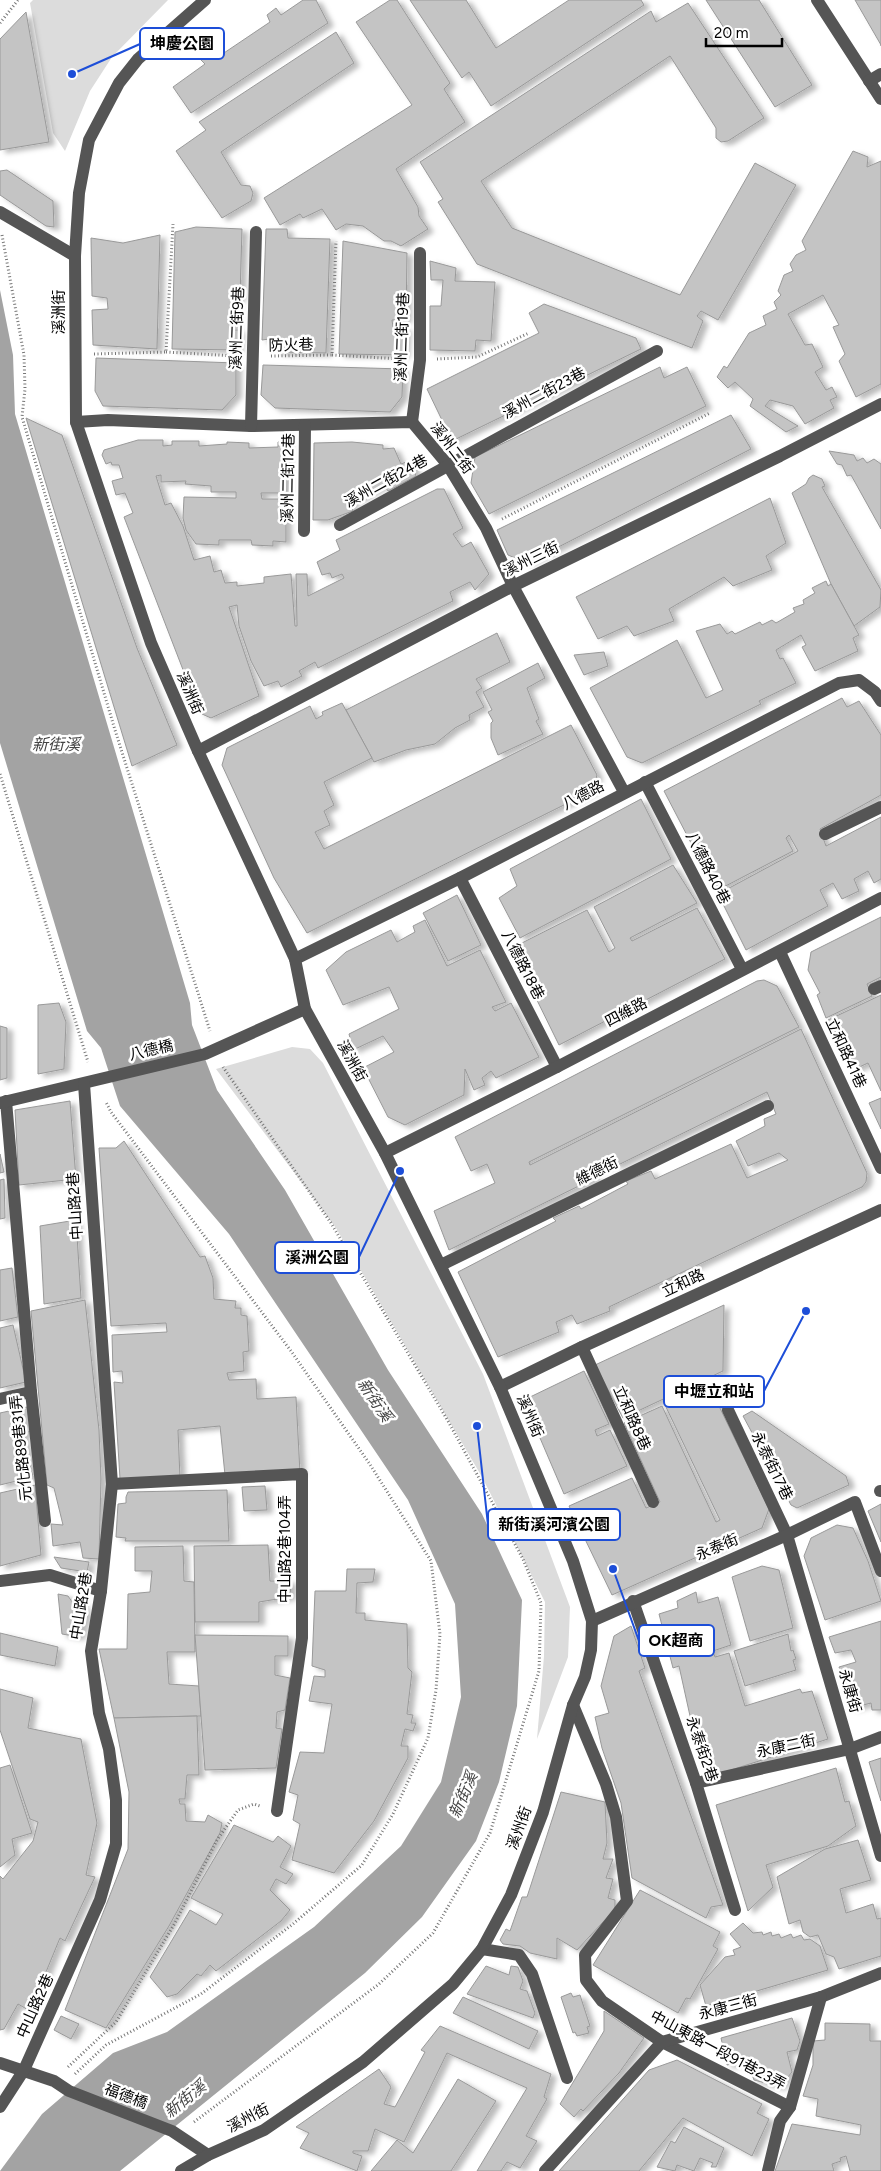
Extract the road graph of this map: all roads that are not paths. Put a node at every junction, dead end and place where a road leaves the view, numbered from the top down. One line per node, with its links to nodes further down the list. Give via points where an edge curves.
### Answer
1 (205, 0): 9 (street, 溪洲街, via 138,59 119,83 89,140 79,193)
2 (817, 0): 4 (street)
3 (881, 74): 4 (street)
4 (869, 81): 5 (street)
5 (881, 99)
6 (0, 212): 9 (street)
7 (256, 232): 15 (street, 溪州二街9巷)
8 (420, 253): 13 (street, 溪州二街19巷, via 420,360)
9 (75, 256): 12 (street, 溪洲街)
10 (657, 351): 16 (street, 溪州二街23巷)
11 (881, 404): 19 (street, 溪州三街)
12 (76, 422): 15 (street, 溪州二街, via 108,420); 21 (street, 溪洲街, via 151,642)
13 (412, 422): 14 (street, 溪州二街); 16 (street, 溪州二街)
14 (305, 425): 15 (street, 溪州二街); 18 (street, 溪州二街12巷)
15 (251, 426)
16 (447, 464): 17 (street, 溪州二街24巷); 19 (street, 溪州二街, via 486,528)
17 (340, 525)
18 (304, 531)
19 (513, 586): 21 (street, 溪州三街); 23 (street, 溪州二街)
20 (881, 701): 22 (street, 八德路, via 859,680 839,683)
21 (198, 751): 29 (street, 溪洲街)
22 (645, 782): 23 (street, 八德路); 30 (street, 八德路40巷)
23 (624, 792): 26 (street, 八德路)
24 (881, 807): 25 (street)
25 (825, 834)
26 (460, 878): 29 (street, 八德路); 32 (street, 八德路18巷)
27 (881, 898): 28 (street, 四維路)
28 (780, 952): 30 (street, 四維路); 37 (street, 立和路41巷)
29 (295, 959): 31 (street, 溪洲街)
30 (742, 970): 32 (street, 四維路)
31 (305, 1009): 33 (street, 八德橋, via 210,1051); 36 (street, 溪洲街)
32 (557, 1067): 36 (street, 四維路)
33 (84, 1084): 34 (street, 八德橋); 45 (street, 中山路2巷)
34 (3, 1102): 42 (street, 元化路89巷31弄)
35 (768, 1106): 39 (street, 維德街)
36 (385, 1153): 39 (street, 溪洲街)
37 (881, 1168)
38 (881, 1210): 40 (street, 立和路)
39 (441, 1265): 41 (street, 溪洲街)
40 (582, 1347): 41 (street, 立和路); 46 (street, 立和路8巷)
41 (500, 1387): 53 (street, 溪州街, via 573,1561)
42 (31, 1392): 43 (street); 47 (street, 元化路89巷31弄)
43 (0, 1399)
44 (728, 1410): 48 (street, 永泰街17巷)
45 (112, 1484): 51 (street, 中山路2巷); 58 (street, 中山路2巷104弄, via 302,1474 302,1638)
46 (653, 1502)
47 (45, 1521)
48 (787, 1535): 49 (street, 永泰街, via 855,1502); 52 (street, 永泰街); 56 (street, 永康街)
49 (881, 1571)
50 (0, 1581): 51 (street, via 50,1575)
51 (101, 1591): 66 (street, 中山路2巷, via 91,1651 116,1800 116,1844 100,1900)
52 (633, 1601): 53 (street, 永泰街); 57 (street, 永泰街2巷)
53 (592, 1621): 54 (street, 溪州街, via 591,1650 585,1677)
54 (573, 1705): 61 (street, 溪州街, via 543,1812 512,1895); 64 (street, 中山東路一段91巷23弄, via 616,1817 627,1901 585,1955 586,1980 602,2001)
55 (881, 1737): 56 (street, 永康二街)
56 (850, 1749): 57 (street, 永康二街); 59 (street, 永康街)
57 (696, 1783): 60 (street, 永泰街2巷)
58 (277, 1811)
59 (881, 1856)
60 (735, 1910)
61 (482, 1949): 67 (street, via 519,1954 532,1974); 70 (street, 溪州街, via 453,1984 363,2062 264,2130)
62 (881, 1973): 63 (street, 永康三街)
63 (821, 1997): 64 (street, 永康三街); 69 (street)
64 (662, 2042): 69 (street, 中山東路一段91巷23弄); 72 (street)
65 (0, 2063): 66 (street, 福德橋)
66 (24, 2070): 68 (street, 中山路2巷); 70 (street, 福德橋, via 174,2132)
67 (567, 2078)
68 (0, 2107)
69 (790, 2107): 73 (street, via 780,2121)
70 (208, 2155): 71 (street, 溪州街)
71 (181, 2171)
72 (545, 2171)
73 (768, 2171)

